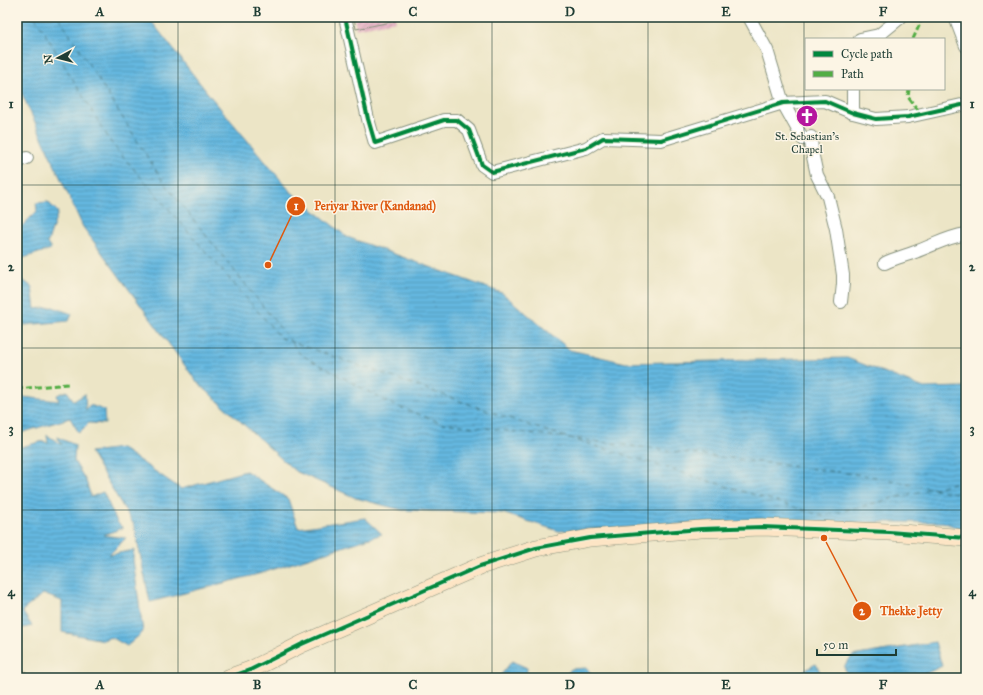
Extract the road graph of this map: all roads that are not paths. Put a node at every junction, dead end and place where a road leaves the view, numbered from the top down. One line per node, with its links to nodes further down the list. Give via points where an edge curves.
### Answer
1 (345, 17): 8 (street, via 375,143 444,120 457,120 469,130 482,165 492,172 586,148 602,138 661,140)
2 (749, 17): 8 (street, via 767,50)
3 (901, 17): 5 (street, via 879,35)
4 (955, 17): 6 (street)
5 (865, 38)
6 (966, 46)
7 (854, 90): 10 (street)
8 (783, 104): 10 (street, via 825,101); 13 (street, via 802,139 811,137 817,175 828,197 841,254 844,284)
9 (966, 104): 10 (street, via 908,116 876,119)
10 (853, 113)
11 (966, 234): 12 (street, via 953,236)
12 (885, 263)
13 (841, 302)
14 (966, 538): 17 (street, via 762,527 701,528 590,538 536,548 480,566)
15 (17, 676): 16 (street)
16 (20, 678)
17 (228, 678)

